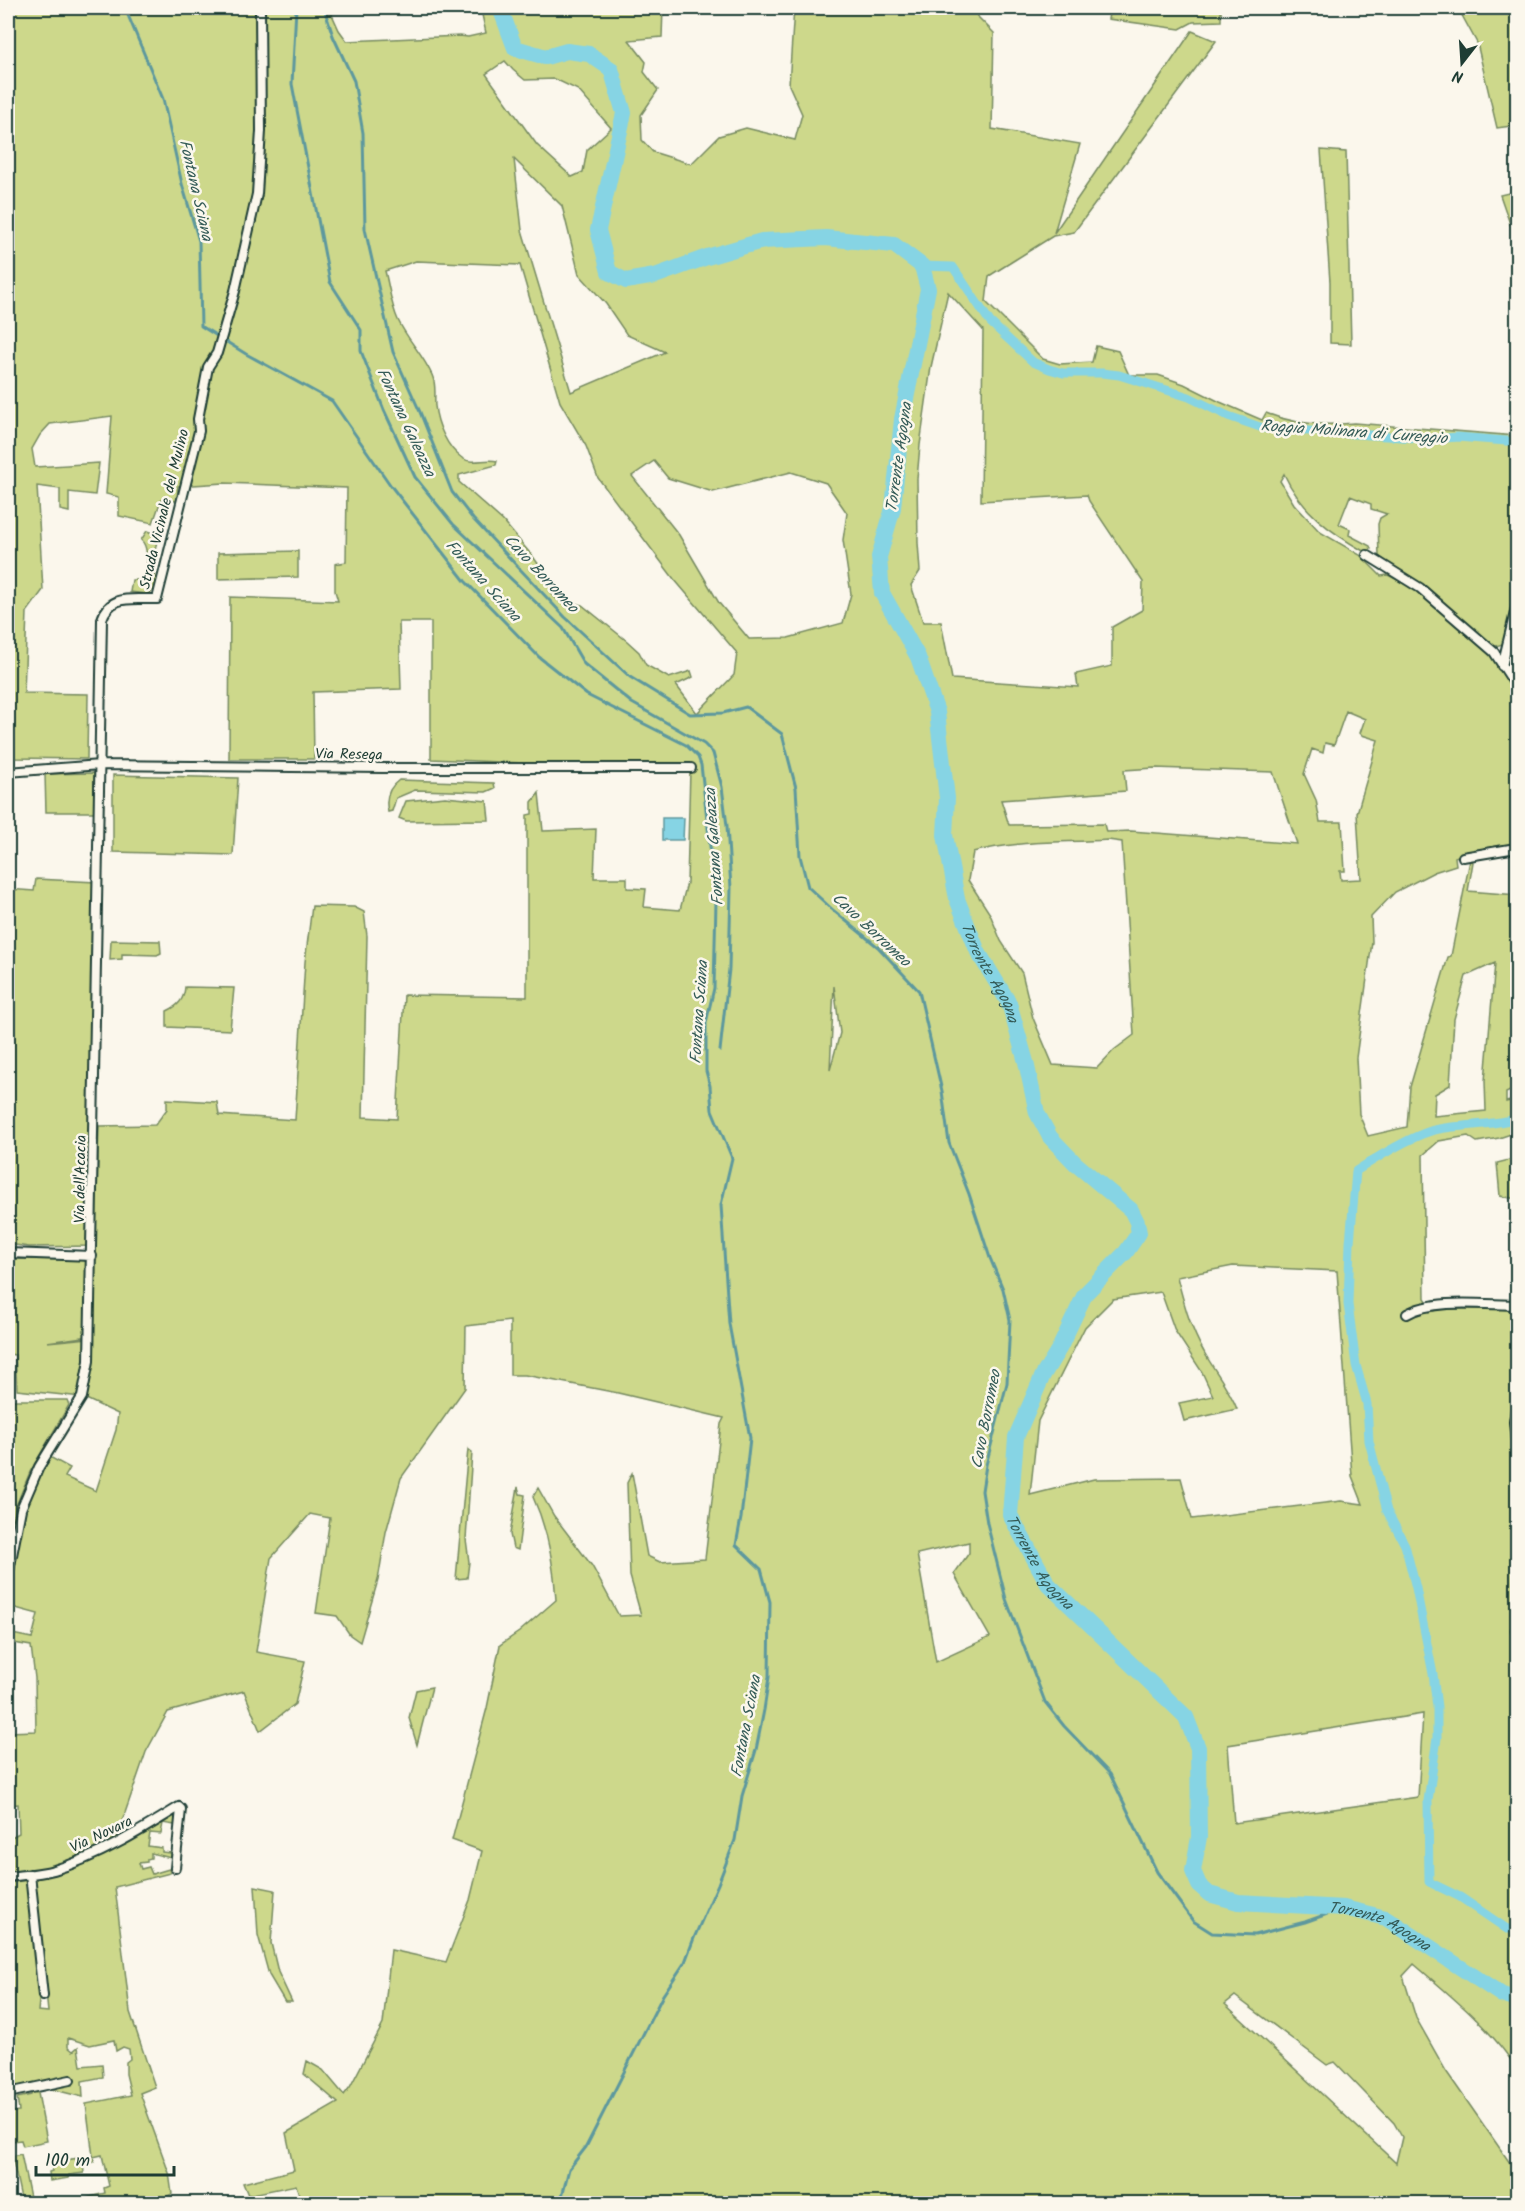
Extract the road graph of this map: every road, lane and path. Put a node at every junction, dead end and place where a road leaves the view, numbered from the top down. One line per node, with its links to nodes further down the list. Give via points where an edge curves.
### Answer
1 (260, 8): 6 (street, Strada Vicinale del Mulino, via 257,194 235,291 208,367 199,431 157,599 119,600 110,604 102,619)
2 (1367, 555): 4 (street, via 1420,588 1494,652)
3 (1518, 600): 4 (street)
4 (1502, 666): 5 (street)
5 (1518, 689)
6 (100, 765): 7 (street, Via Resega); 8 (street, Via Resega); 12 (street, Via dell'Acacia)
7 (691, 768)
8 (8, 772)
9 (1518, 849): 10 (street)
10 (1463, 857)
11 (8, 1253): 12 (street)
12 (92, 1256): 17 (street, Via dell'Acacia, via 89,1361 82,1397 39,1467 21,1509)
13 (1518, 1305): 14 (street, via 1443,1305 1422,1307)
14 (1407, 1314)
15 (1518, 1395): 16 (street, via 1514,1422)
16 (1518, 1460)
17 (8, 1576)
18 (175, 1868): 19 (street, Via Novara, via 179,1807 99,1852 53,1870)
19 (30, 1874): 20 (street, Via Novara); 21 (street)
20 (8, 1877)
21 (43, 1996)
22 (70, 2080): 23 (street)
23 (8, 2093)

